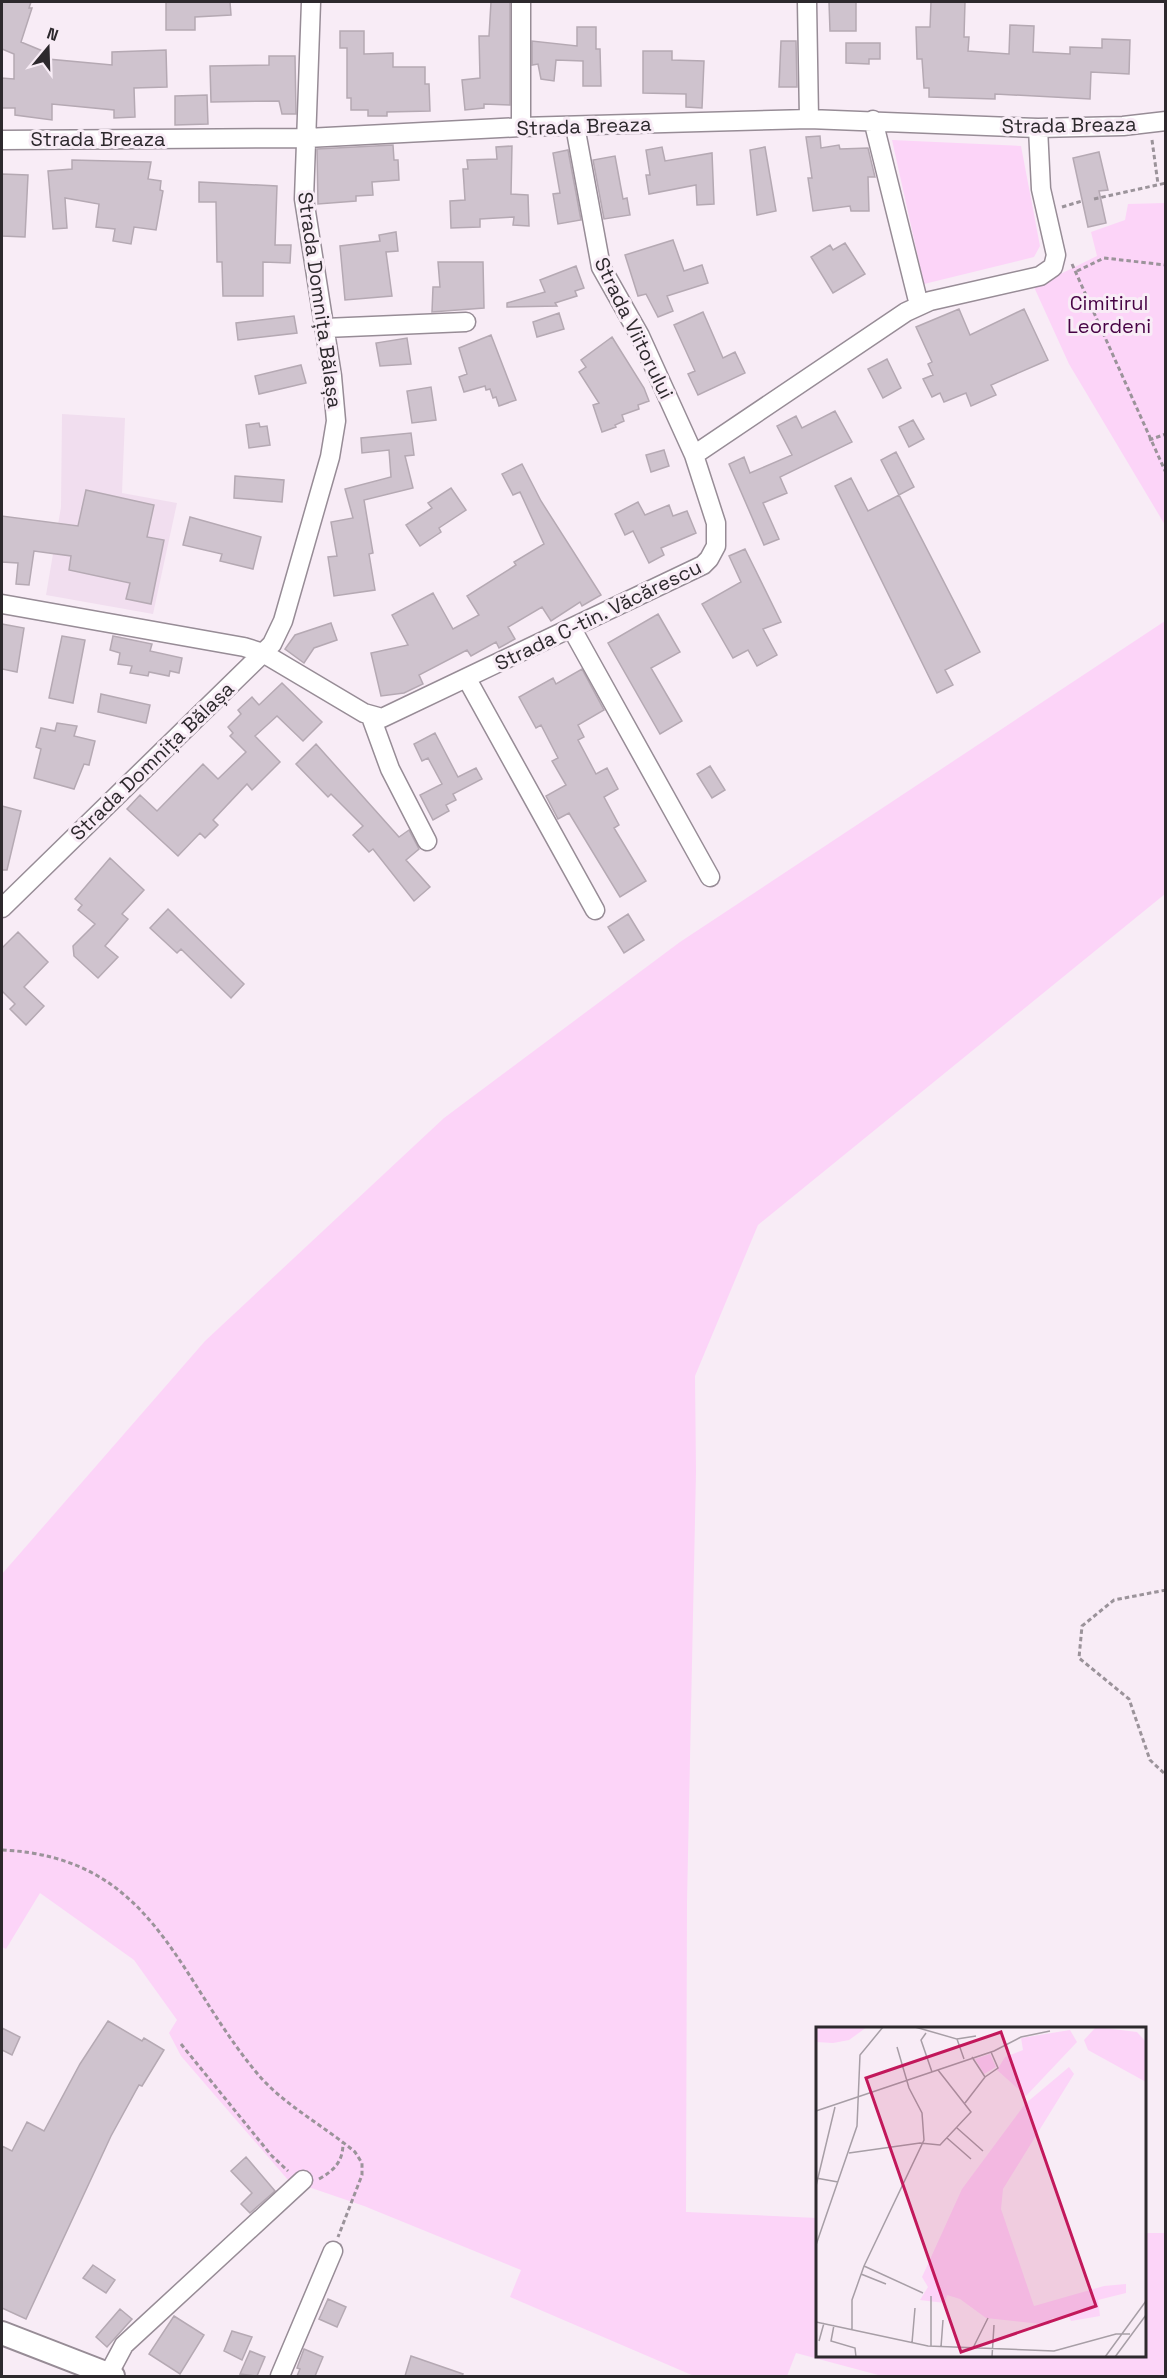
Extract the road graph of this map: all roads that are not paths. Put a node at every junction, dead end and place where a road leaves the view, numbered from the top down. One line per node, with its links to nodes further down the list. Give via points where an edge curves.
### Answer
1 (312, 2): 10 (street, Strada Domnița Bălașa)
2 (520, 2): 8 (street)
3 (807, 2): 4 (street)
4 (809, 119): 5 (street, Strada Breaza); 7 (street, Strada Breaza)
5 (873, 120): 9 (street, Strada Breaza); 12 (street)
6 (1158, 122): 9 (street, Strada Breaza)
7 (575, 126): 8 (street, Strada Breaza); 15 (street, Strada Viitorului, via 601,267 640,336)
8 (521, 127): 10 (street, Strada Breaza)
9 (1038, 128): 12 (street, via 1041,189 1056,261 1041,276)
10 (307, 138): 11 (street, Strada Breaza); 14 (street, Strada Domnița Bălașa, via 304,199)
11 (2, 140)
12 (919, 305): 15 (street)
13 (466, 322): 14 (street)
14 (325, 328): 18 (street, Strada Domnița Bălașa, via 335,397 334,439 283,621)
15 (694, 454): 17 (street, Strada C-tin. Văcărescu, via 717,530 716,546 709,559)
16 (2, 604): 18 (street, via 205,639)
17 (572, 629): 19 (street, Strada C-tin. Văcărescu); 22 (street)
18 (263, 653): 20 (street); 23 (street, Strada Domnița Bălașa)
19 (467, 679): 20 (street, Strada C-tin. Văcărescu, via 389,717); 24 (street)
20 (371, 717): 21 (street, via 390,769)
21 (427, 841)
22 (710, 877)
23 (2, 908)
24 (594, 910)
25 (303, 2181): 28 (street, via 124,2345)
26 (333, 2251): 29 (street)
27 (2, 2333): 28 (main road)
28 (110, 2375)
29 (280, 2376)

